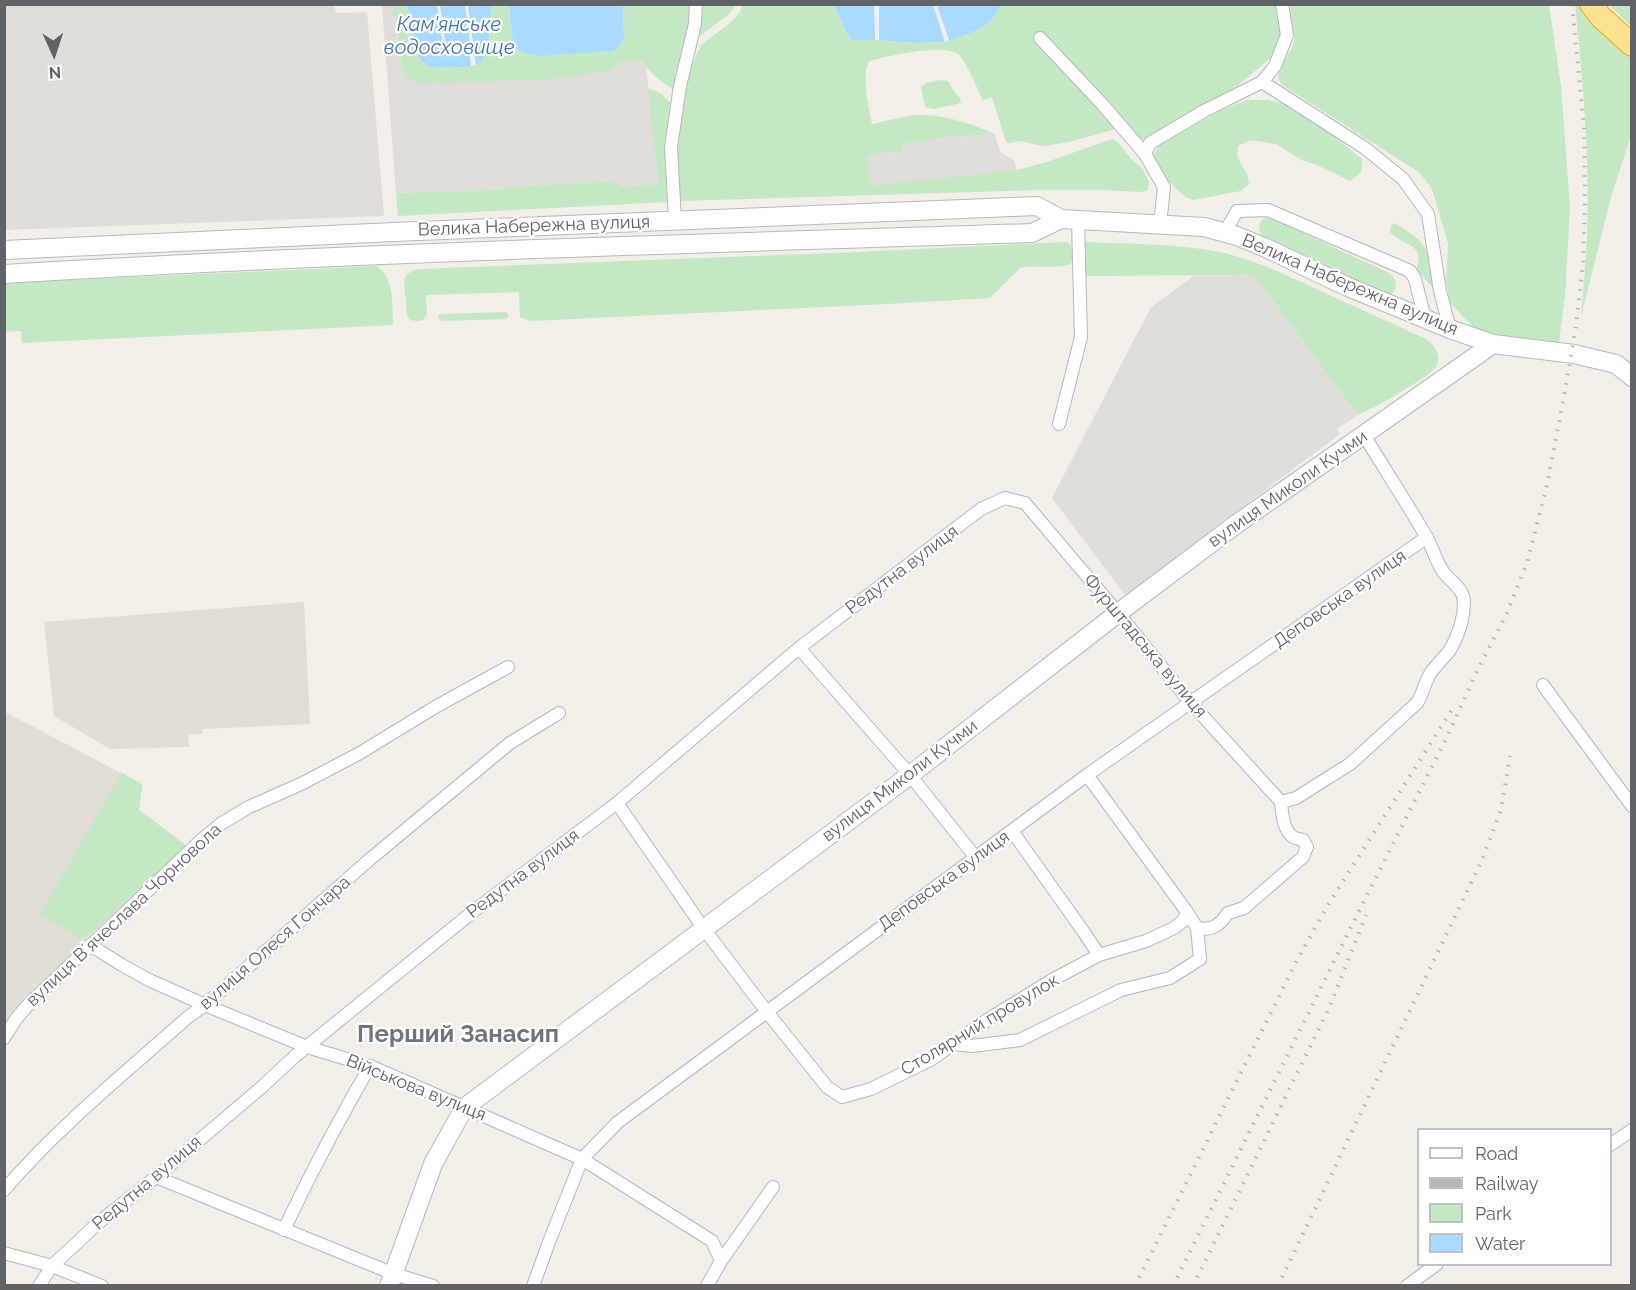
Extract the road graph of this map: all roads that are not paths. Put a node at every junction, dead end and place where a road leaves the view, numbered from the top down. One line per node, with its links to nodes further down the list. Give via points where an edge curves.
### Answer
1 (696, 4): 8 (street, via 671,147)
2 (1282, 4): 6 (street, via 1287,35 1275,66)
3 (1591, 4): 5 (highway)
4 (1040, 38): 7 (street)
5 (1632, 45)
6 (1262, 82): 7 (street, via 1150,143); 15 (street, via 1365,147 1403,179 1428,214)
7 (1145, 154): 10 (street, via 1164,187)
8 (675, 220): 9 (street, Велика Набережна вулиця, via 1037,206); 12 (street, Велика Набережна вулиця)
9 (1069, 220): 10 (street, Велика Набережна вулиця); 13 (street, Велика Набережна вулиця, via 1032,233 491,250); 18 (street, via 1081,337)
10 (1160, 225): 11 (street, Велика Набережна вулиця)
11 (1225, 232): 14 (street, Велика Набережна вулиця); 14 (street, via 1237,211 1269,210 1410,271)
12 (4, 250)
13 (4, 274)
14 (1425, 319): 15 (street, Велика Набережна вулиця)
15 (1450, 329): 16 (street, Велика Набережна вулиця)
16 (1493, 344): 17 (street, Велика Набережна вулиця, via 1574,354 1616,364); 19 (street, вулиця Миколи Кучми)
17 (1632, 377)
18 (1059, 424)
19 (1364, 435): 21 (street); 22 (street, вулиця Миколи Кучми)
20 (1005, 498): 22 (street, Фурштадська вулиця, via 1025,503); 23 (street, Редутна вулиця, via 981,509)
21 (1427, 537): 26 (street, Деповська вулиця); 31 (street, via 1444,573 1465,599 1463,616 1449,651 1430,675 1417,703 1394,726 1350,764 1296,798)
22 (1118, 613): 26 (street, Фурштадська вулиця); 28 (street, вулиця Миколи Кучми)
23 (799, 648): 28 (street); 30 (street, Редутна вулиця)
24 (508, 667): 38 (street, вулиця Вʼячеслава Чорновола, via 360,753 222,823)
25 (1543, 685): 32 (street)
26 (1191, 703): 29 (street, Деповська вулиця); 31 (street, Фурштадська вулиця)
27 (559, 713): 40 (street, вулиця Олеся Гончара, via 510,743 369,860)
28 (910, 775): 34 (street); 37 (street, вулиця Миколи Кучми)
29 (1088, 775): 33 (street, Деповська вулиця); 35 (street)
30 (617, 802): 37 (street); 44 (street, Редутна вулиця, via 475,910)
31 (1281, 802): 36 (street, via 1286,828 1292,836 1304,840 1307,847 1303,857 1244,908 1228,913 1214,928)
32 (1632, 806)
33 (1012, 831): 34 (street, Деповська вулиця); 39 (street)
34 (976, 858): 41 (street, Деповська вулиця)
35 (1188, 912): 36 (street); 39 (street, Столярний провулок, via 1174,928)
36 (1197, 928): 43 (street, via 1200,959 1170,978 1121,990 1020,1040 972,1046)
37 (704, 929): 41 (street); 46 (street, вулиця Миколи Кучми)
38 (90, 945): 40 (street, Військова вулиця, via 149,980); 42 (street, вулиця Вʼячеслава Чорновола, via 27,1006)
39 (1099, 955): 43 (street, Столярний провулок, via 1052,980)
40 (205, 1005): 44 (street, Військова вулиця); 52 (street, вулиця Олеся Гончара, via 78,1113)
41 (767, 1012): 43 (street, Столярний провулок, via 827,1088 842,1097 871,1089); 49 (street, Деповська вулиця, via 618,1122)
42 (4, 1038)
43 (954, 1044)
44 (307, 1047): 45 (street, Військова вулиця); 50 (street, Редутна вулиця)
45 (370, 1066): 46 (street, Військова вулиця); 53 (street)
46 (464, 1108): 49 (street, Військова вулиця); 58 (street, вулиця Миколи Кучми, via 433,1164)
47 (1632, 1130): 48 (street)
48 (1612, 1144)
49 (582, 1159): 55 (street, Військова вулиця, via 712,1241); 62 (street, Деповська вулиця)
50 (156, 1177): 53 (street); 56 (street, Редутна вулиця)
51 (773, 1187): 55 (street)
52 (4, 1190)
53 (284, 1230): 58 (street)
54 (4, 1253): 56 (street)
55 (721, 1262): 63 (street)
56 (52, 1266): 59 (street, Редутна вулиця); 60 (street)
57 (1434, 1266): 64 (street)
58 (392, 1280): 61 (street)
59 (39, 1286)
60 (102, 1286)
61 (433, 1286)
62 (533, 1286)
63 (707, 1286)
64 (1407, 1286)

